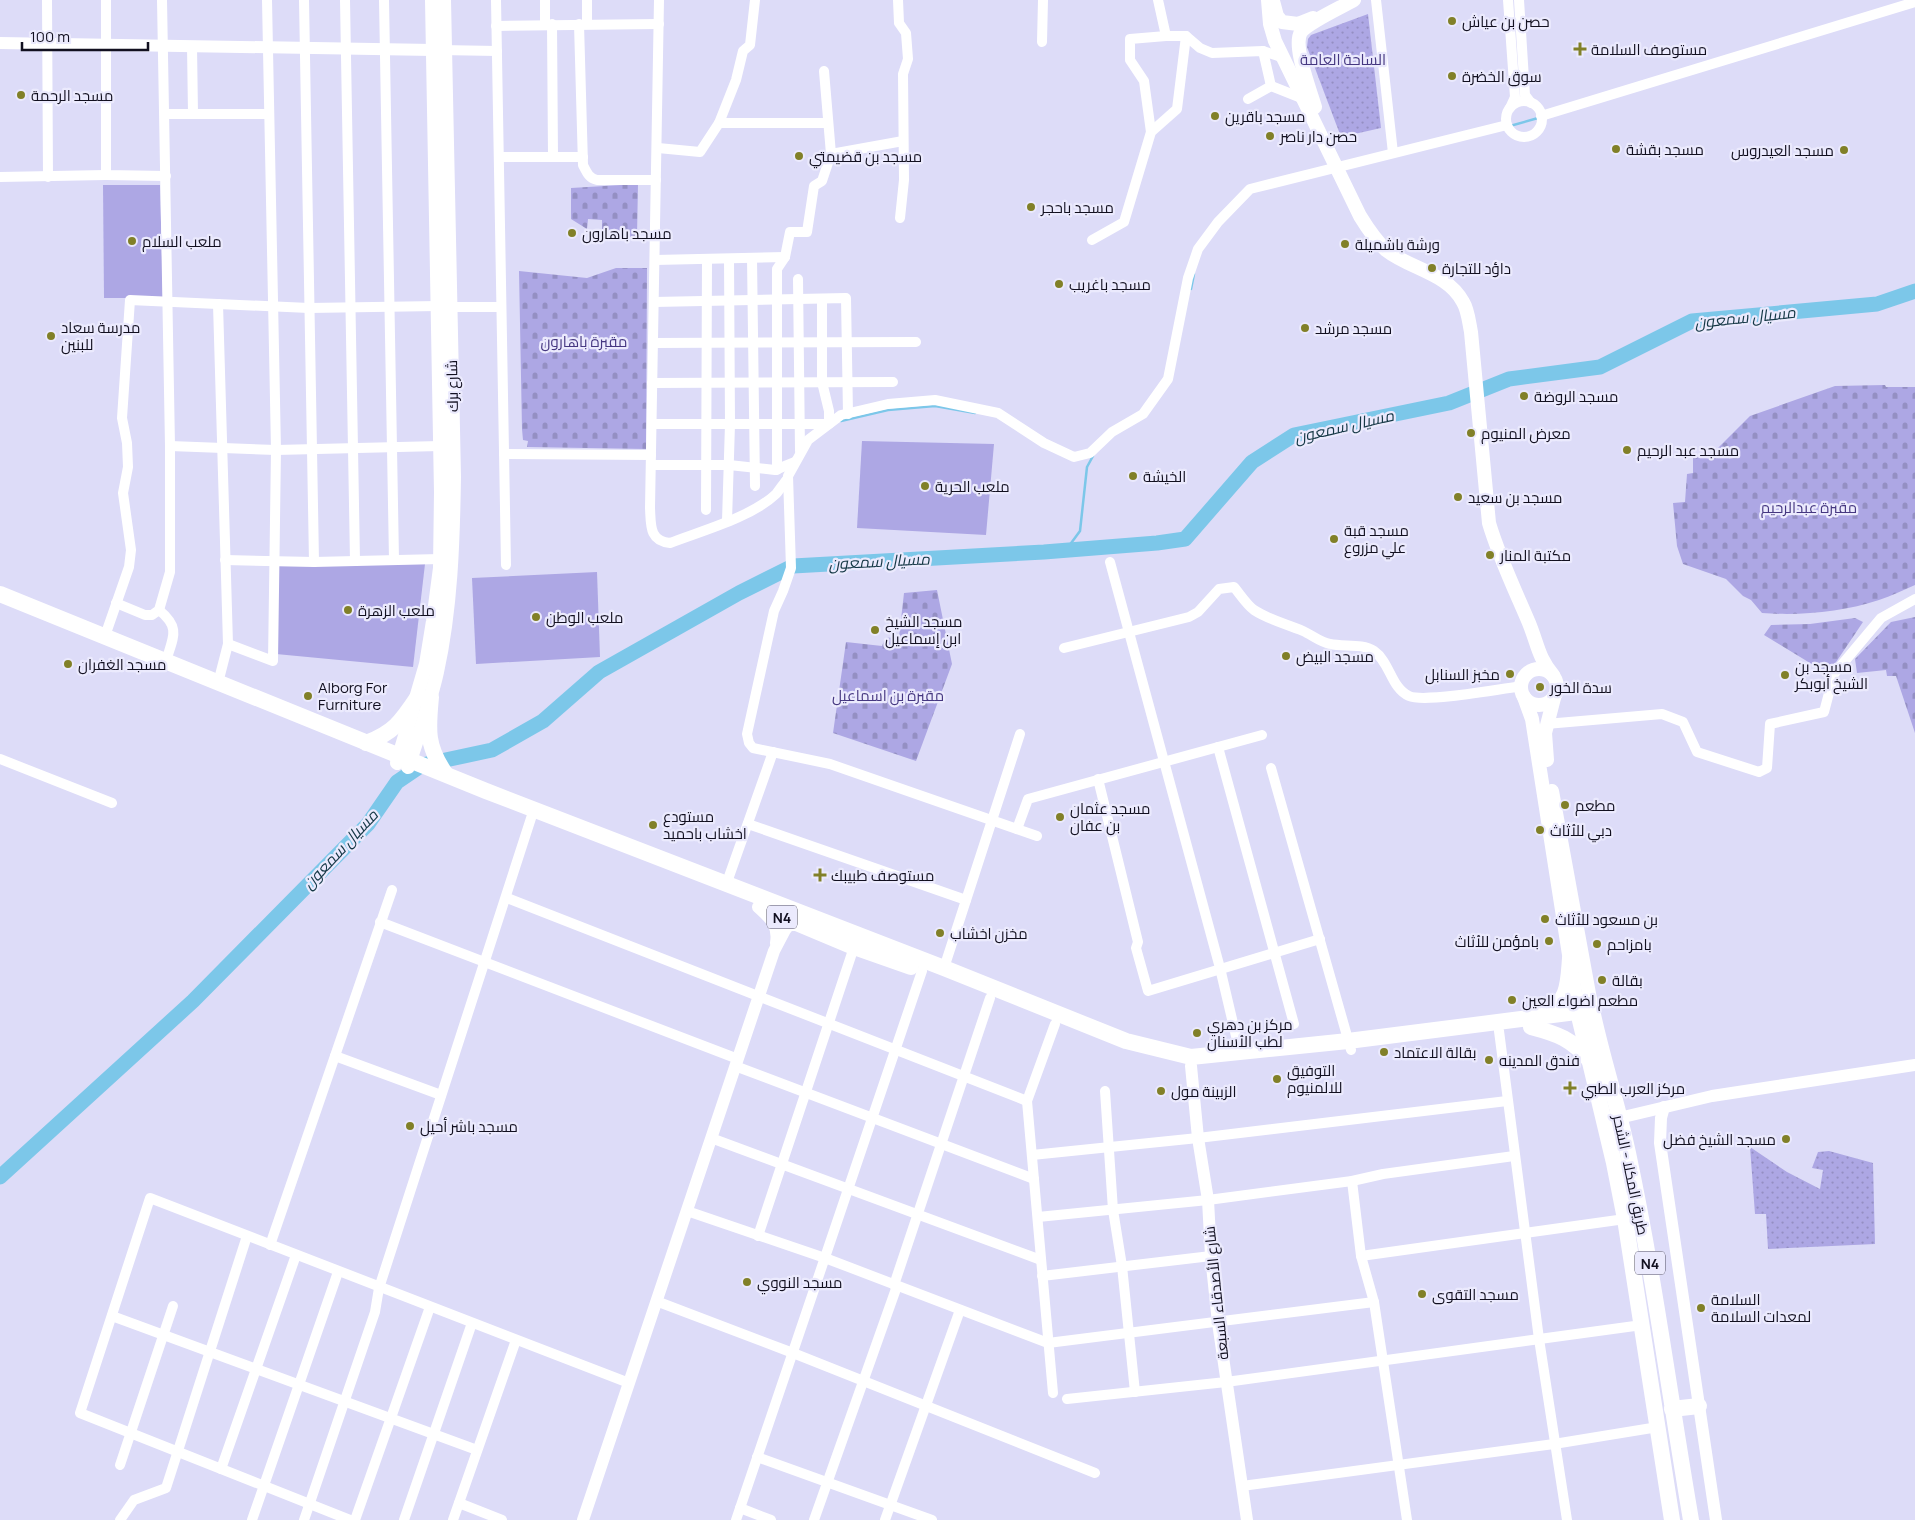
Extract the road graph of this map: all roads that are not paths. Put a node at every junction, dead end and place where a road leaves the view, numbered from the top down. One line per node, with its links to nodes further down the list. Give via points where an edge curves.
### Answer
1 (47, 0): 34 (street)
2 (106, 0): 35 (street)
3 (162, 0): 36 (street)
4 (267, 0): 38 (street)
5 (304, 0): 39 (street)
6 (345, 0): 40 (street)
7 (384, 0): 41 (street)
8 (432, 0): 42 (main road, شارع برك)
9 (444, 0): 42 (main road, شارع برك)
10 (496, 0): 29 (street)
11 (545, 0): 26 (street)
12 (587, 0): 27 (street)
13 (659, 0): 28 (street)
14 (755, 0): 56 (street, via 750,45 743,52)
15 (898, 0): 60 (street, via 899,22 906,33 908,58 903,74)
16 (1043, 0): 32 (street)
17 (1158, 0): 30 (street)
18 (1268, 0): 45 (main road, via 1270,24)
19 (1273, 0): 25 (main road, via 1277,16 1289,24 1298,24)
20 (1354, 0): 25 (main road)
21 (1376, 0): 63 (street)
22 (1508, 0): 51 (street, via 1515,96)
23 (1519, 0): 50 (street, via 1525,95)
24 (1915, 2): 55 (street)
25 (1339, 8): 61 (main road, via 1309,25 1301,33 1298,43)
26 (549, 24): 27 (street); 29 (street); 66 (street)
27 (583, 24): 28 (street); 67 (street)
28 (659, 24): 62 (street)
29 (496, 26): 43 (street)
30 (1166, 36): 31 (street); 59 (street, via 1130,39 1130,60 1144,81)
31 (1186, 36): 44 (street, via 1212,53); 59 (street, via 1177,109)
32 (1042, 42)
33 (0, 43): 34 (street)
34 (47, 44): 35 (street); 72 (street)
35 (106, 44): 36 (street); 69 (street)
36 (163, 45): 37 (street); 52 (street)
37 (192, 46): 38 (street); 53 (street)
38 (268, 47): 39 (street); 54 (street)
39 (305, 47): 40 (street); 95 (street)
40 (346, 48): 41 (street); 96 (street)
41 (385, 49): 42 (street); 93 (street)
42 (439, 50): 43 (street); 92 (main road, شارع برك)
43 (497, 50): 65 (street)
44 (1263, 51): 45 (street); 47 (street)
45 (1284, 58): 49 (main road)
46 (824, 71): 57 (street)
47 (1271, 86): 48 (street); 49 (street)
48 (1248, 99)
49 (1304, 99): 61 (main road)
50 (1531, 103): 51 (street, via 1519,102); 55 (street)
51 (1510, 108): 58 (street)
52 (165, 114): 53 (street); 70 (street)
53 (193, 114): 54 (street)
54 (269, 114): 91 (street)
55 (1541, 116): 58 (street, via 1540,128 1531,136 1519,137)
56 (719, 123): 57 (street); 62 (street, via 700,152)
57 (827, 123): 64 (street)
58 (1507, 125): 63 (street)
59 (1151, 132): 75 (street, via 1124,222)
60 (903, 141): 64 (street); 74 (street, via 904,180)
61 (1326, 144): 68 (main road)
62 (658, 148): 73 (street)
63 (1393, 153): 68 (street)
64 (831, 154): 77 (street, via 822,181 814,186 807,232 790,232)
65 (499, 157): 66 (street); 94 (street)
66 (553, 157): 67 (street)
67 (583, 157): 73 (street, via 583,165 592,179)
68 (1338, 167): 115 (street, via 1250,189 1218,222 1198,248 1188,278 1168,379 1143,414 1112,432 1090,453 1074,457 1044,443 998,413 935,400 888,404); 155 (main road, via 1372,236 1388,251 1442,280 1464,303 1471,332 1489,523)
69 (106, 175): 70 (street); 72 (street)
70 (166, 176): 88 (street)
71 (0, 177): 72 (street)
72 (48, 177)
73 (656, 180): 80 (street)
74 (900, 218)
75 (1092, 240)
76 (752, 258): 77 (street); 79 (street); 84 (street)
77 (785, 258): 85 (street, via 777,269)
78 (707, 259): 79 (street); 80 (street); 86 (street)
79 (729, 259): 87 (street)
80 (655, 260): 89 (street)
81 (798, 279): 82 (street)
82 (798, 299): 83 (street); 85 (street); 102 (street)
83 (822, 299): 103 (street); 104 (street, via 846,298)
84 (753, 300): 85 (street); 87 (street); 100 (street)
85 (776, 300): 101 (street)
86 (707, 301): 87 (street); 89 (street); 98 (street)
87 (730, 301): 99 (street)
88 (167, 302): 90 (street); 123 (street); 151 (street, via 130,300 122,418 128,467 123,493 131,550 129,567)
89 (654, 302): 105 (street)
90 (218, 304): 91 (street); 125 (street)
91 (272, 306): 95 (street); 128 (street)
92 (444, 306): 93 (street); 94 (street); 124 (main road, شارع برك); 163 (main road, شارع برك, via 454,477 452,556 437,671)
93 (388, 307): 96 (street); 126 (street)
94 (501, 307): 130 (street)
95 (309, 308): 96 (street); 129 (street)
96 (351, 308): 127 (street)
97 (916, 342): 104 (street)
98 (707, 343): 99 (street); 105 (street); 111 (street)
99 (730, 343): 100 (street); 112 (street)
100 (754, 343): 101 (street); 113 (street)
101 (776, 343): 102 (street); 114 (street)
102 (799, 343): 103 (street); 106 (street)
103 (822, 343): 104 (street); 107 (street)
104 (847, 343): 108 (street)
105 (653, 344): 110 (street)
106 (799, 382): 107 (street); 114 (street); 121 (street)
107 (822, 382): 108 (street); 122 (street)
108 (848, 382): 109 (street); 115 (street)
109 (893, 382)
110 (652, 383): 111 (street); 116 (street)
111 (706, 383): 112 (street); 117 (street)
112 (730, 383): 113 (street); 118 (street)
113 (754, 383): 114 (street); 119 (street)
114 (777, 383): 120 (street)
115 (848, 414): 122 (street)
116 (652, 424): 117 (street); 132 (street)
117 (706, 424): 118 (street); 133 (street)
118 (730, 424): 119 (street); 134 (street)
119 (754, 424): 120 (street); 135 (street)
120 (778, 424): 121 (street); 136 (street)
121 (800, 424): 122 (street); 131 (street)
122 (829, 424): 131 (street, via 808,440)
123 (170, 446): 125 (street); 153 (street, via 170,572)
124 (440, 446): 126 (street); 141 (main road, شارع برك)
125 (222, 448): 128 (street); 142 (street)
126 (392, 448): 127 (street); 143 (street)
127 (353, 449): 129 (street); 144 (street)
128 (276, 450): 129 (street); 145 (street)
129 (312, 450): 146 (street)
130 (504, 454): 132 (street); 148 (street)
131 (798, 458): 136 (street); 137 (street)
132 (651, 460): 133 (street); 140 (street, via 650,508 655,538 670,543)
133 (706, 465): 134 (street); 139 (street)
134 (729, 465): 135 (street); 140 (street)
135 (755, 468): 136 (street); 138 (street)
136 (777, 470)
137 (788, 478): 140 (street, via 776,494 760,506); 170 (street, via 791,568 774,611 747,737 753,748)
138 (755, 486)
139 (706, 510)
140 (727, 521)
141 (440, 559): 143 (street); 163 (main road, شارع برك)
142 (225, 560): 145 (street); 157 (street)
143 (394, 560): 144 (street)
144 (355, 561): 146 (street)
145 (273, 562): 146 (street); 157 (street, via 273,661)
146 (314, 562)
147 (1110, 562): 154 (street)
148 (506, 565)
149 (0, 594): 156 (highway, N4)
150 (1915, 599): 165 (street, via 1881,618 1834,674 1824,712 1770,724 1767,768 1758,772 1697,752 1683,722 1662,714)
151 (116, 604): 153 (street, via 145,615); 156 (street)
152 (0, 606): 172 (highway, N4)
153 (159, 610): 159 (street, via 169,618 173,627 174,635)
154 (1130, 632): 158 (street); 162 (street, via 1189,617 1198,612 1219,588 1234,587 1253,609 1270,618 1323,642 1373,650 1385,661 1399,688 1409,696 1425,699); 173 (street)
155 (1533, 632): 160 (main road, via 1543,663); 162 (main road)
156 (105, 636): 159 (highway, N4)
157 (228, 644): 161 (street)
158 (1064, 648)
159 (166, 661): 161 (highway, N4)
160 (1553, 675): 162 (main road, via 1537,669); 164 (main road, via 1557,686)
161 (218, 682): 168 (highway, N4)
162 (1524, 686): 164 (main road, via 1528,701 1539,705); 194 (main road)
163 (424, 697): 168 (highway, via 386,735); 172 (main road, شارع برك); 175 (highway, via 432,749)
164 (1554, 698): 165 (main road)
165 (1546, 724): 201 (main road, via 1545,744)
166 (1020, 734): 179 (street)
167 (1262, 735): 169 (street)
168 (366, 743): 172 (highway, N4)
169 (1218, 747): 173 (street); 193 (street)
170 (773, 752): 179 (street, via 830,764); 180 (street)
171 (0, 759): 177 (street)
172 (404, 762): 175 (highway, N4); 178 (highway, N4)
173 (1165, 762): 176 (street); 197 (street)
174 (1271, 768): 190 (street)
175 (445, 773): 178 (highway, N4)
176 (1098, 779): 181 (street, via 1028,799); 197 (street, via 1148,991)
177 (112, 803)
178 (533, 812): 183 (highway, N4); 185 (street); 187 (highway, N4)
179 (992, 820): 181 (street); 186 (street)
180 (748, 824): 183 (street); 186 (street)
181 (1017, 829): 182 (street)
182 (1037, 836)
183 (726, 885): 196 (highway, N4)
184 (392, 890): 188 (street)
185 (506, 898): 195 (street); 200 (street)
186 (966, 900): 196 (street)
187 (758, 907): 189 (highway, N4); 192 (street, via 772,919 777,940)
188 (380, 922): 195 (street); 210 (street)
189 (802, 925): 191 (highway, N4); 192 (street, via 789,925)
190 (1320, 939): 193 (street); 207 (street)
191 (854, 947): 198 (highway, N4); 203 (street)
192 (774, 951): 200 (street)
193 (1274, 952): 197 (street); 205 (street)
194 (1570, 958): 201 (main road); 202 (highway, via 1565,996)
195 (486, 963): 211 (street); 218 (street)
196 (944, 968): 199 (highway, N4)
197 (1220, 968): 209 (street)
198 (922, 971): 199 (highway, N4); 208 (street)
199 (991, 993): 204 (highway, N4); 209 (highway, N4, via 1126,1041 1191,1057); 215 (street)
200 (759, 996): 203 (street); 211 (street)
201 (1586, 1016): 202 (highway, N4); 212 (highway, طريق المكلا - الشحر / N4); 223 (highway, طريق المكلا - الشحر / N4)
202 (1534, 1022): 206 (highway, N4); 207 (highway, N4); 212 (highway, via 1571,1042)
203 (830, 1023): 208 (street); 217 (street)
204 (1055, 1024): 214 (highway, N4, via 1120,1049); 219 (street)
205 (1294, 1024)
206 (1499, 1031): 207 (highway, N4); 220 (street)
207 (1350, 1046): 209 (highway, N4); 214 (highway, N4)
208 (896, 1049): 215 (street); 222 (street)
209 (1240, 1052)
210 (335, 1056): 218 (street); 243 (street)
211 (737, 1063): 217 (street); 224 (street)
212 (1591, 1063): 239 (highway, طريق المكلا - الشحر / N4)
213 (1915, 1065): 221 (street, via 1712,1096)
214 (1191, 1066): 225 (street, شارع الأصدقاء السبعة)
215 (964, 1076): 219 (street); 226 (street)
216 (1105, 1091): 227 (street)
217 (806, 1093): 222 (street); 230 (street)
218 (441, 1095): 253 (street)
219 (1028, 1101): 228 (street)
220 (1507, 1101): 225 (street); 229 (street)
221 (1664, 1107): 223 (street); 283 (street, via 1660,1118 1660,1143)
222 (873, 1117): 226 (street); 233 (street)
223 (1619, 1118): 254 (highway, طريق المكلا - الشحر / N4)
224 (711, 1138): 230 (street); 236 (street)
225 (1198, 1138): 227 (street); 234 (street, شارع الأصدقاء السبعة)
226 (941, 1143): 231 (street); 237 (street)
227 (1108, 1147): 228 (street); 235 (street)
228 (1032, 1155): 231 (street)
229 (1514, 1156): 232 (street); 240 (street)
230 (782, 1164): 233 (street); 242 (street)
231 (1034, 1179): 238 (street)
232 (1352, 1181): 234 (street); 246 (street)
233 (848, 1189): 237 (street); 247 (street)
234 (1208, 1200): 235 (street); 245 (street, شارع الأصدقاء السبعة)
235 (1113, 1210): 238 (street); 249 (street)
236 (686, 1211): 242 (street); 256 (street)
237 (918, 1214): 248 (street); 252 (street)
238 (1038, 1217): 248 (street)
239 (1625, 1218): 240 (street); 255 (highway, طريق المكلا - الشحر / N4)
240 (1524, 1233): 246 (street); 267 (street)
241 (247, 1236): 243 (street); 261 (street, via 150,1198); 270 (street)
242 (758, 1236): 247 (street)
243 (270, 1245): 244 (street)
244 (296, 1255): 250 (street); 273 (street)
245 (1211, 1256): 249 (street); 262 (street, شارع الأصدقاء السبعة)
246 (1361, 1256): 257 (street)
247 (825, 1258): 252 (street); 271 (street)
248 (1041, 1260): 251 (street)
249 (1122, 1266): 251 (street); 265 (street)
250 (338, 1272): 253 (street); 277 (street)
251 (1042, 1276): 269 (street)
252 (896, 1285): 260 (street); 274 (street)
253 (379, 1288): 259 (street); 281 (street, via 375,1312)
254 (1654, 1288): 255 (highway); 284 (highway, طريق المكلا - الشحر / N4)
255 (1636, 1291): 264 (highway, طريق المكلا - الشحر / N4)
256 (656, 1300): 271 (street); 276 (street)
257 (1374, 1302): 262 (street); 272 (street)
258 (174, 1306): 266 (street)
259 (430, 1308): 263 (street); 285 (street)
260 (960, 1310): 269 (street); 282 (street)
261 (112, 1316): 266 (street); 287 (street, via 80,1413)
262 (1218, 1323): 265 (street); 275 (street, شارع الأصدقاء السبعة)
263 (472, 1324): 268 (street); 288 (street)
264 (1642, 1325): 267 (street); 286 (highway, طريق المكلا - الشحر / N4)
265 (1129, 1334): 269 (street); 278 (street)
266 (164, 1335): 270 (street); 287 (street)
267 (1539, 1339): 272 (street); 289 (street)
268 (516, 1340): 276 (street); 290 (street)
269 (1048, 1343): 279 (street)
270 (209, 1352): 273 (street); 291 (street)
271 (793, 1353): 274 (street); 292 (street)
272 (1381, 1361): 275 (street); 294 (street)
273 (256, 1369): 277 (street); 295 (street)
274 (864, 1381): 282 (street); 297 (street)
275 (1226, 1382): 278 (street); 299 (street, شارع الأصدقاء السبعة)
276 (629, 1383): 312 (street)
277 (299, 1385): 281 (street); 298 (street)
278 (1135, 1392): 280 (street)
279 (1053, 1393)
280 (1067, 1399)
281 (345, 1402): 285 (street); 301 (street)
282 (925, 1405): 296 (street); 302 (street)
283 (1699, 1406): 284 (highway); 323 (street)
284 (1672, 1409): 322 (highway, طريق المكلا - الشحر / N4)
285 (391, 1418): 288 (street); 308 (street)
286 (1658, 1427): 289 (street); 321 (highway, طريق المكلا - الشحر / N4)
287 (130, 1434): 291 (street); 293 (street)
288 (434, 1434): 290 (street); 309 (street)
289 (1554, 1444): 294 (street); 320 (street)
290 (477, 1450): 300 (street)
291 (178, 1452): 295 (street); 304 (street, via 166,1488 134,1500)
292 (757, 1457): 297 (street); 303 (street)
293 (120, 1465)
294 (1398, 1465): 299 (street); 319 (street)
295 (221, 1469): 298 (street)
296 (1094, 1473)
297 (827, 1482): 302 (street); 315 (street)
298 (264, 1486): 301 (street); 305 (street)
299 (1242, 1486): 318 (street, شارع الأصدقاء السبعة)
300 (459, 1503): 310 (street); 311 (street)
301 (309, 1504): 306 (street); 307 (street)
302 (890, 1505): 316 (street); 317 (street)
303 (740, 1508): 313 (street); 314 (street)
304 (120, 1520)
305 (252, 1520)
306 (304, 1520)
307 (350, 1520)
308 (355, 1520)
309 (404, 1520)
310 (453, 1520)
311 (502, 1520)
312 (583, 1520)
313 (736, 1520)
314 (770, 1520)
315 (814, 1520)
316 (884, 1520)
317 (932, 1520)
318 (1247, 1520)
319 (1407, 1520)
320 (1567, 1520)
321 (1672, 1520)
322 (1692, 1520)
323 (1716, 1520)

